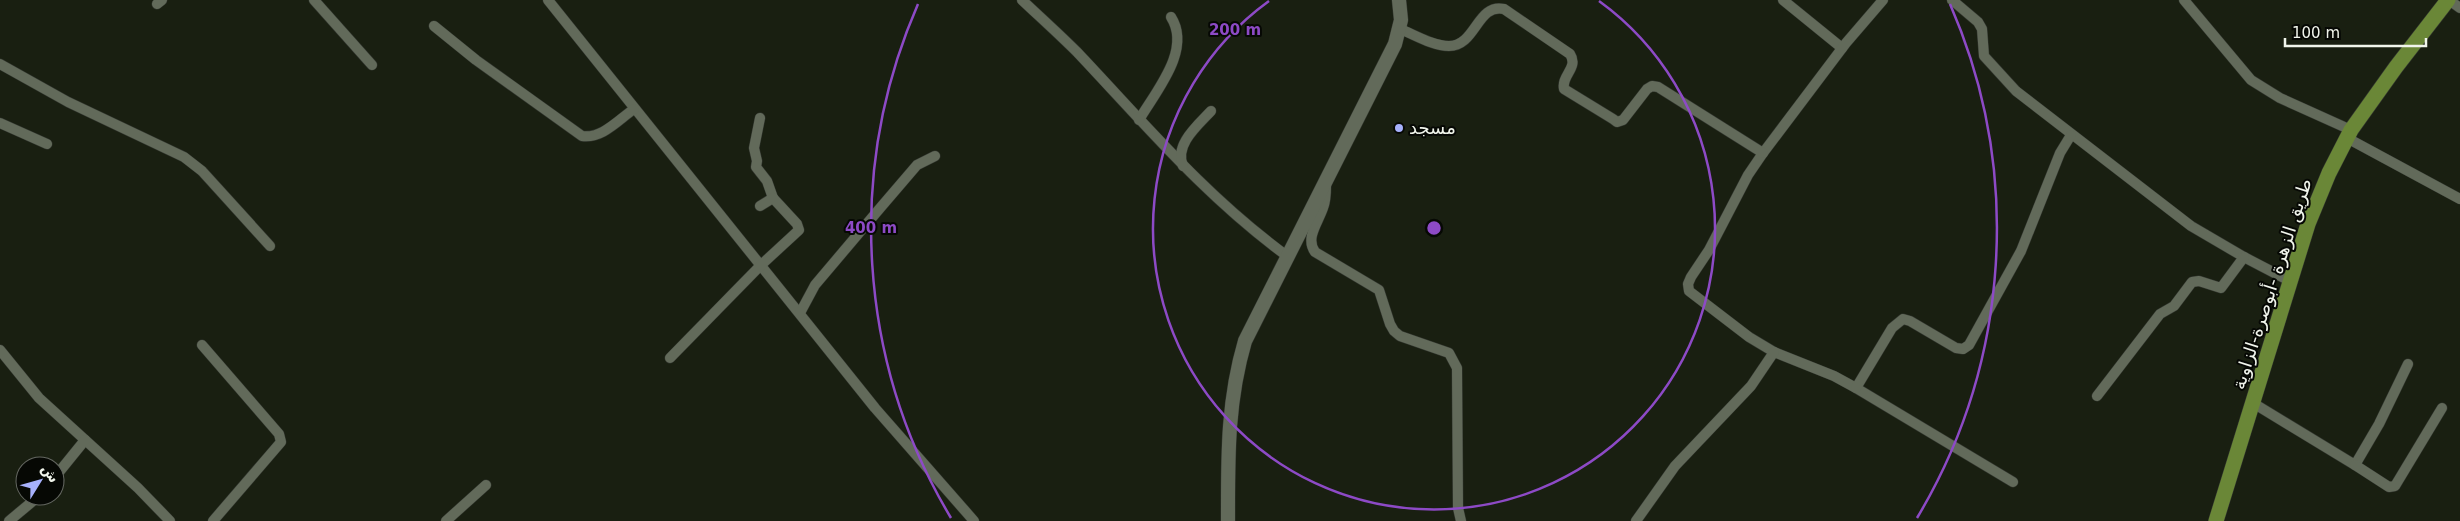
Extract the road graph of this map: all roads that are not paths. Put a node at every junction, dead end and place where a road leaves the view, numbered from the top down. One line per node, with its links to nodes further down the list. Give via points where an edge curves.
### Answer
1 (314, 0): 16 (street)
2 (548, 0): 17 (street)
3 (1022, 0): 20 (street)
4 (1399, 0): 13 (main road)
5 (1782, 0): 14 (street)
6 (1883, 0): 14 (street)
7 (1952, 0): 23 (street, via 1978,22 1982,29 1984,56 2005,81)
8 (2184, 0): 22 (street, via 2251,80)
9 (2448, 0): 10 (street); 22 (main road, طريق الزهرة -أبوصرة-الزاوية)
10 (2460, 8)
11 (1171, 17): 20 (street, via 1178,33 1172,63)
12 (434, 26): 17 (street, via 582,136 598,135)
13 (1400, 29): 25 (street, via 1440,45 1451,46 1468,38 1489,10 1495,7 1504,9 1570,54 1574,65 1564,81 1564,89 1617,122 1623,120 1647,89 1658,87); 28 (main road)
14 (1842, 48): 25 (street)
15 (0, 64): 32 (street, via 68,102 184,157 202,171)
16 (372, 64)
17 (634, 109): 35 (street)
18 (1211, 111): 27 (street, via 1181,150)
19 (760, 118): 29 (street, via 754,148 756,167 767,180)
20 (1139, 120): 27 (street)
21 (0, 123): 24 (street)
22 (2349, 134): 30 (street); 36 (main road, طريق الزهرة -أبوصرة-الزاوية, via 2318,198)
23 (2071, 135): 34 (street, via 2192,226); 43 (street, via 2060,153 2021,251 1969,345 1963,349 1956,348 1903,319 1892,328)
24 (47, 144)
25 (1762, 153): 40 (street, via 1688,284 1689,292 1695,298)
26 (935, 156): 37 (street, via 917,165 880,207 816,285)
27 (1184, 167): 33 (street, via 1247,227)
28 (1326, 179): 33 (main road); 59 (street, via 1324,206 1311,238 1315,252 1378,290 1390,324 1400,336 1449,353 1454,360 1457,368 1458,508)
29 (773, 198): 31 (street); 35 (street, via 798,224 799,230)
30 (2460, 199)
31 (760, 206)
32 (270, 246)
33 (1287, 256): 58 (main road, via 1252,325 1236,374 1229,416)
34 (2244, 258): 36 (street); 44 (street, via 2221,288 2199,281 2189,284 2174,306 2160,314)
35 (761, 265): 37 (street); 41 (street)
36 (2290, 280): 45 (main road, طريق الزهرة -أبوصرة-الزاوية)
37 (800, 313): 57 (street, via 875,408)
38 (202, 345): 55 (street, via 280,438 278,446)
39 (0, 350): 47 (street, via 39,398)
40 (1774, 352): 43 (street); 60 (street, via 1751,386 1675,466)
41 (670, 358)
42 (2408, 364): 49 (street)
43 (1856, 388): 50 (street)
44 (2098, 396)
45 (2252, 403): 49 (street); 61 (main road, طريق الزهرة -أبوصرة-الزاوية)
46 (2442, 408): 49 (street, via 2393,487)
47 (85, 440): 48 (street); 54 (street)
48 (65, 465)
49 (2355, 465)
50 (2012, 482)
51 (486, 486): 56 (street)
52 (27, 506): 53 (street)
53 (9, 521)
54 (170, 521)
55 (213, 521)
56 (446, 521)
57 (974, 521)
58 (1228, 521)
59 (1461, 521)
60 (1636, 521)
61 (2216, 521)

